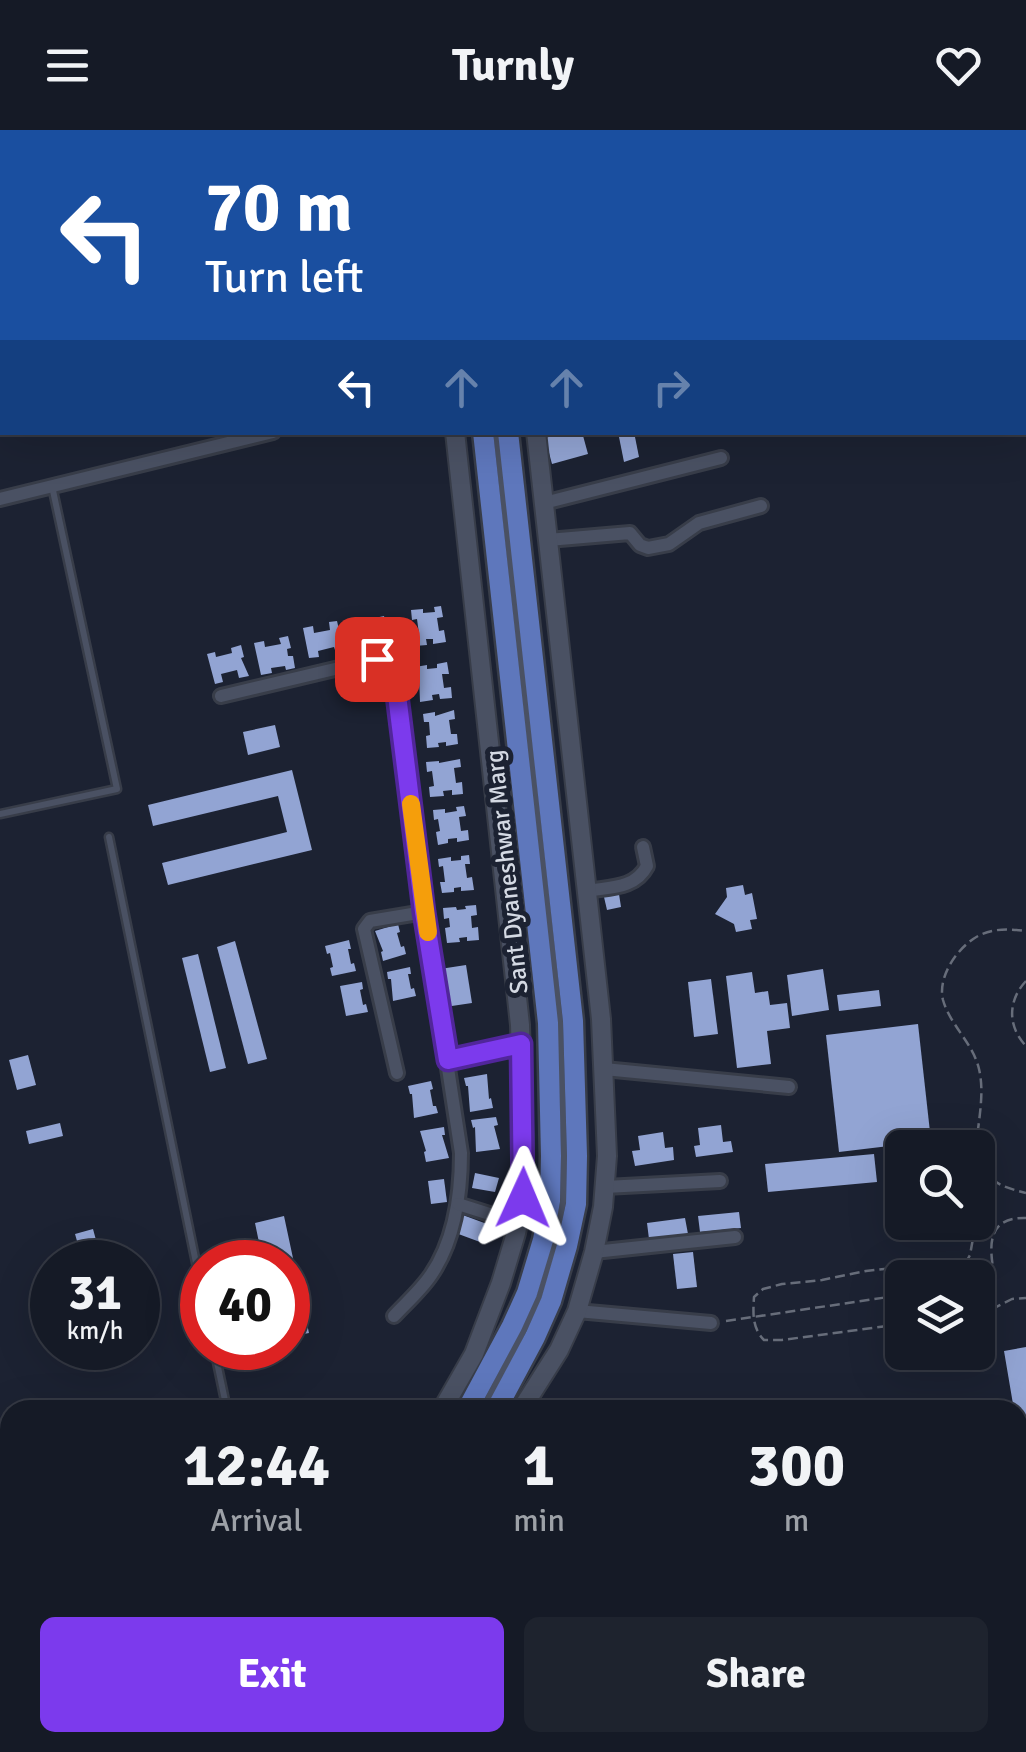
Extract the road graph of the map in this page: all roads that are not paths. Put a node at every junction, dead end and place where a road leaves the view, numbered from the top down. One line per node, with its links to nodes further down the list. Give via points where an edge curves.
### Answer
1 (261, 435): 8 (street)
2 (455, 435): 19 (street)
3 (483, 435): 37 (main road, Sant Dyaneshwar Marg, via 548,1024 551,1156 550,1201 527,1292)
4 (496, 435): 38 (lane, via 560,1022 564,1156 563,1202 539,1297)
5 (508, 435): 39 (main road, Sant Dyaneshwar Marg, via 573,1022 577,1156 568,1246 535,1337)
6 (536, 435): 10 (street)
7 (721, 458): 10 (street)
8 (52, 486): 9 (street); 14 (lane, via 117,789)
9 (0, 499)
10 (544, 503): 12 (street)
11 (761, 506): 12 (street, via 699,523 669,544 648,548 630,533)
12 (548, 540): 17 (street)
13 (221, 696): 18 (street, via 387,662 394,671)
14 (0, 814)
15 (109, 837): 29 (lane)
16 (642, 847): 17 (street, via 646,866 639,878)
17 (587, 891): 21 (street)
18 (424, 912): 20 (street); 22 (street, via 370,920 364,929)
19 (521, 1044): 20 (street); 27 (street)
20 (448, 1060): 26 (street, via 462,1154)
21 (604, 1069): 23 (street); 25 (street)
22 (396, 1073)
23 (789, 1087)
24 (720, 1181): 25 (street)
25 (604, 1187): 30 (street)
26 (458, 1204): 27 (street); 32 (street, via 432,1274)
27 (518, 1223): 36 (street, via 490,1317)
28 (735, 1237): 30 (street)
29 (191, 1240)
30 (594, 1252): 31 (street)
31 (577, 1311): 33 (street); 40 (street)
32 (394, 1316)
33 (711, 1323)
34 (219, 1370): 35 (lane)
35 (225, 1400)
36 (448, 1400)
37 (473, 1400)
38 (488, 1400)
39 (501, 1400)
40 (527, 1400)

